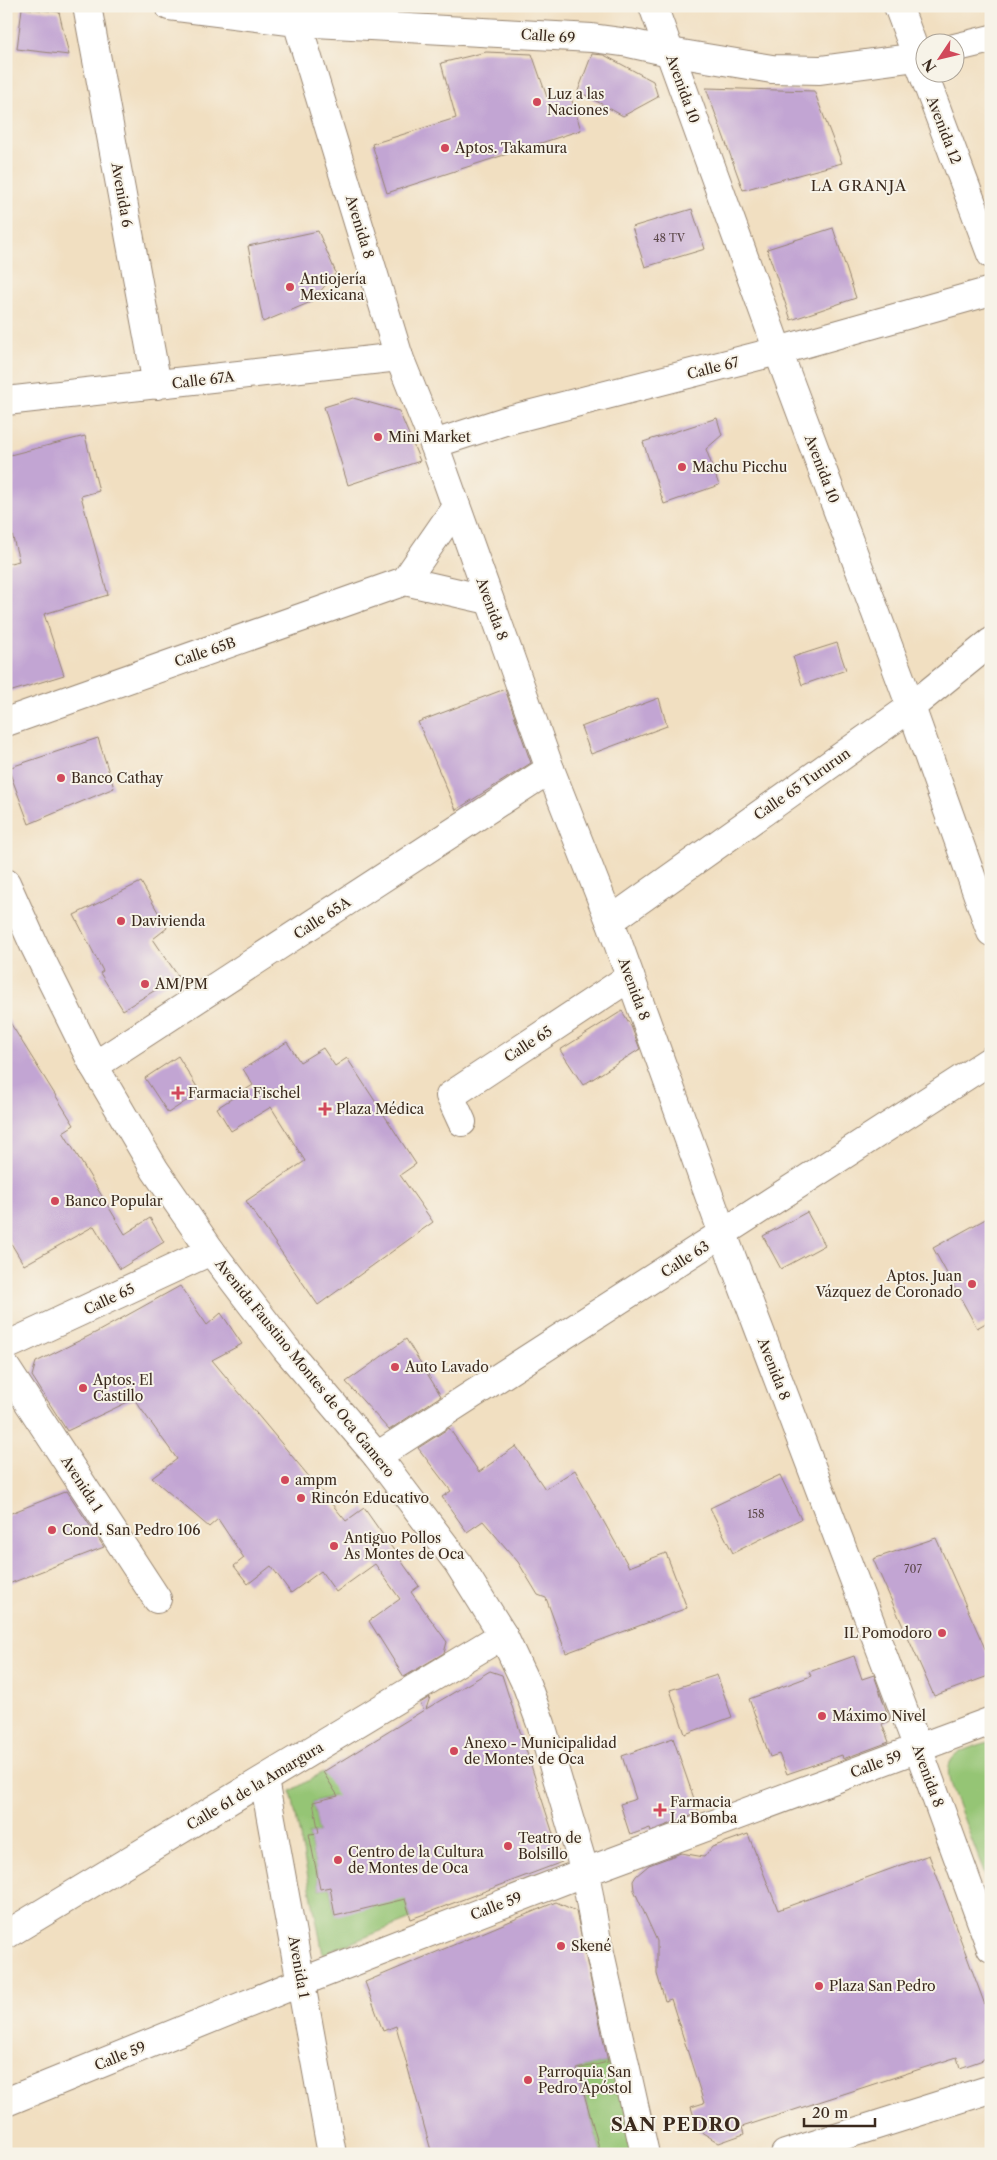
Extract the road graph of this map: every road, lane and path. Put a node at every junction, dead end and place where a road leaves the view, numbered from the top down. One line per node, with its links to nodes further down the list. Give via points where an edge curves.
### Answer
1 (87, 6): 16 (main road, Avenida 6)
2 (169, 6): 5 (main road, Calle 69)
3 (653, 6): 9 (main road, Avenida 10)
4 (898, 6): 7 (main road, Avenida 12)
5 (295, 14): 9 (main road, Calle 69, via 592,38); 15 (main road, Avenida 8)
6 (991, 39): 8 (main road)
7 (914, 41)
8 (964, 46)
9 (670, 52): 10 (main road, Calle 69, via 772,69 820,70); 14 (main road, Avenida 10)
10 (914, 58)
11 (930, 82): 12 (main road, Avenida 12)
12 (991, 254)
13 (991, 290): 14 (main road, Calle 67)
14 (778, 351): 18 (main road, Calle 67, via 504,422); 23 (main road, Avenida 10)
15 (399, 357): 16 (main road, Calle 67A); 18 (main road, Avenida 8)
16 (158, 385): 17 (main road, Calle 67A)
17 (6, 402)
18 (434, 444): 19 (main road, Avenida 8)
19 (456, 507): 20 (main road); 21 (main road, Avenida 8)
20 (405, 581): 21 (main road); 24 (main road, Calle 65B)
21 (489, 600): 25 (main road, Avenida 8)
22 (991, 642): 23 (main road, Calle 65 Tururun)
23 (911, 706): 27 (main road, Calle 65 Tururun); 28 (main road, Avenida 10)
24 (6, 722)
25 (550, 769): 27 (main road, Avenida 8); 31 (main road, Calle 65A)
26 (6, 883): 31 (main road, Avenida Faustino Montes de Oca Gamero)
27 (610, 921): 29 (main road, Avenida 8)
28 (991, 932)
29 (630, 977): 32 (main road, Calle 65, via 450,1096); 33 (main road, Avenida 8)
30 (991, 1060): 33 (main road, Calle 63)
31 (94, 1066): 34 (main road, Avenida Faustino Montes de Oca Gamero, via 155,1170)
32 (462, 1122)
33 (723, 1234): 37 (main road, Calle 63); 41 (main road, Avenida 8)
34 (211, 1251): 35 (main road, Calle 65); 37 (main road, Avenida Faustino Montes de Oca Gamero, via 286,1349)
35 (6, 1346)
36 (6, 1368): 38 (main road, Avenida 1)
37 (377, 1456): 39 (main road, Avenida Faustino Montes de Oca Gamero, via 458,1563)
38 (157, 1599)
39 (503, 1635): 42 (main road, Calle 61 de la Amargura); 43 (main road, Avenida Faustino Montes de Oca Gamero, via 541,1724)
40 (991, 1721): 41 (main road, Calle 59)
41 (918, 1748): 43 (main road, Calle 59); 45 (main road, Avenida 8)
42 (264, 1780): 44 (main road, Calle 61 de la Amargura); 46 (main road, Avenida 1)
43 (585, 1872): 46 (main road, Calle 59); 50 (main road, Avenida Faustino Montes de Oca Gamero)
44 (6, 1935)
45 (991, 1948)
46 (302, 1982): 48 (main road, Calle 59); 49 (main road, Avenida 1)
47 (991, 2089): 51 (main road)
48 (6, 2102)
49 (332, 2154)
50 (645, 2154)
51 (785, 2154)

